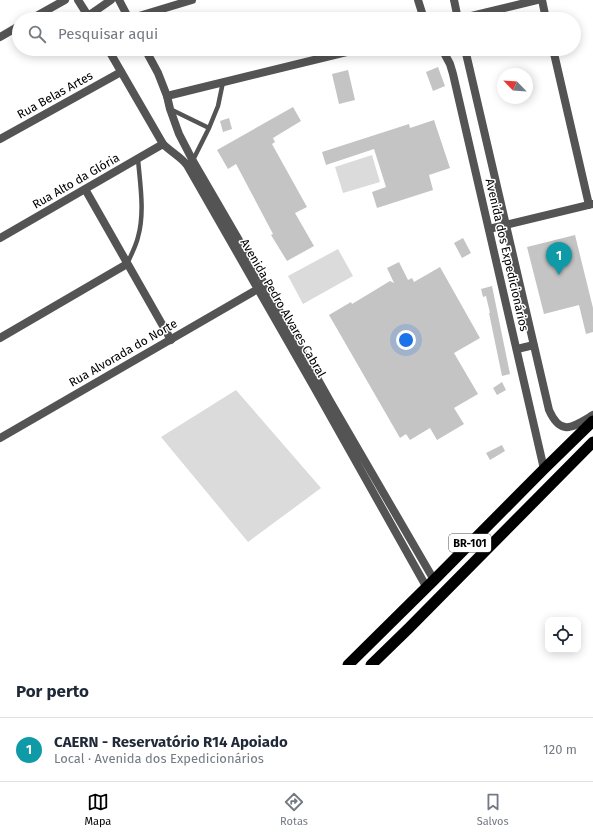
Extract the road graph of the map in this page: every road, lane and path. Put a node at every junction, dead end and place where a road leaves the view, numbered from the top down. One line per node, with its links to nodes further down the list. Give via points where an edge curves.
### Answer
1 (65, 0): 10 (street)
2 (78, 0): 11 (street)
3 (111, 0): 12 (street)
4 (119, 0): 13 (street)
5 (192, 0): 14 (street)
6 (418, 0): 15 (street)
7 (454, 0): 16 (street)
8 (537, 0): 17 (street)
9 (542, 0): 18 (street)
10 (44, 12)
11 (85, 12)
12 (96, 12)
13 (125, 12)
14 (152, 12)
15 (422, 12)
16 (457, 12)
17 (488, 12)
18 (545, 12)
19 (12, 29): 20 (street)
20 (1, 34)
21 (112, 56): 27 (street, Avenida Pedro Alvares Cabral)
22 (149, 56): 29 (street, Avenida Pedro Alvares Cabral)
23 (330, 56): 28 (street)
24 (446, 56): 39 (street, Avenida dos Expedicionários, via 453,74)
25 (467, 56): 38 (street, Avenida dos Expedicionários)
26 (555, 56): 37 (street)
27 (121, 72): 32 (street, Rua Belas Artes); 33 (street, Avenida Pedro Alvares Cabral)
28 (223, 82): 29 (street); 31 (lane, via 218,106)
29 (167, 96): 30 (street, Avenida Pedro Alvares Cabral)
30 (170, 110): 31 (lane); 35 (street, Avenida Pedro Alvares Cabral)
31 (208, 128): 35 (lane)
32 (0, 139)
33 (163, 144): 34 (street, Rua Alto da Glória); 35 (street, Avenida Pedro Alvares Cabral)
34 (138, 159): 36 (street, Rua Alto da Glória); 41 (lane, via 141,216 138,237)
35 (190, 163): 42 (street, Avenida Pedro Alvares Cabral)
36 (85, 188): 40 (street, Rua Alto da Glória); 41 (street)
37 (591, 204): 38 (street)
38 (506, 225): 39 (street); 45 (street, Avenida dos Expedicionários)
39 (489, 228): 46 (street, Avenida dos Expedicionários)
40 (0, 238)
41 (127, 264): 43 (street); 44 (street)
42 (262, 287): 44 (street, Rua Alvorada do Norte); 52 (street, Avenida Pedro Alvares Cabral, via 326,395)
43 (0, 338)
44 (171, 340): 49 (street, Rua Alvorada do Norte)
45 (534, 345): 46 (street); 47 (street, Avenida dos Expedicionários, via 549,410 554,420 568,428)
46 (517, 349): 51 (street, Avenida dos Expedicionários)
47 (593, 415)
48 (593, 421): 51 (highway, BR-101)
49 (0, 438)
50 (593, 442): 54 (highway, BR-101)
51 (544, 469): 52 (highway, BR-101)
52 (430, 584): 53 (highway, BR-101)
53 (348, 665)
54 (371, 665)

